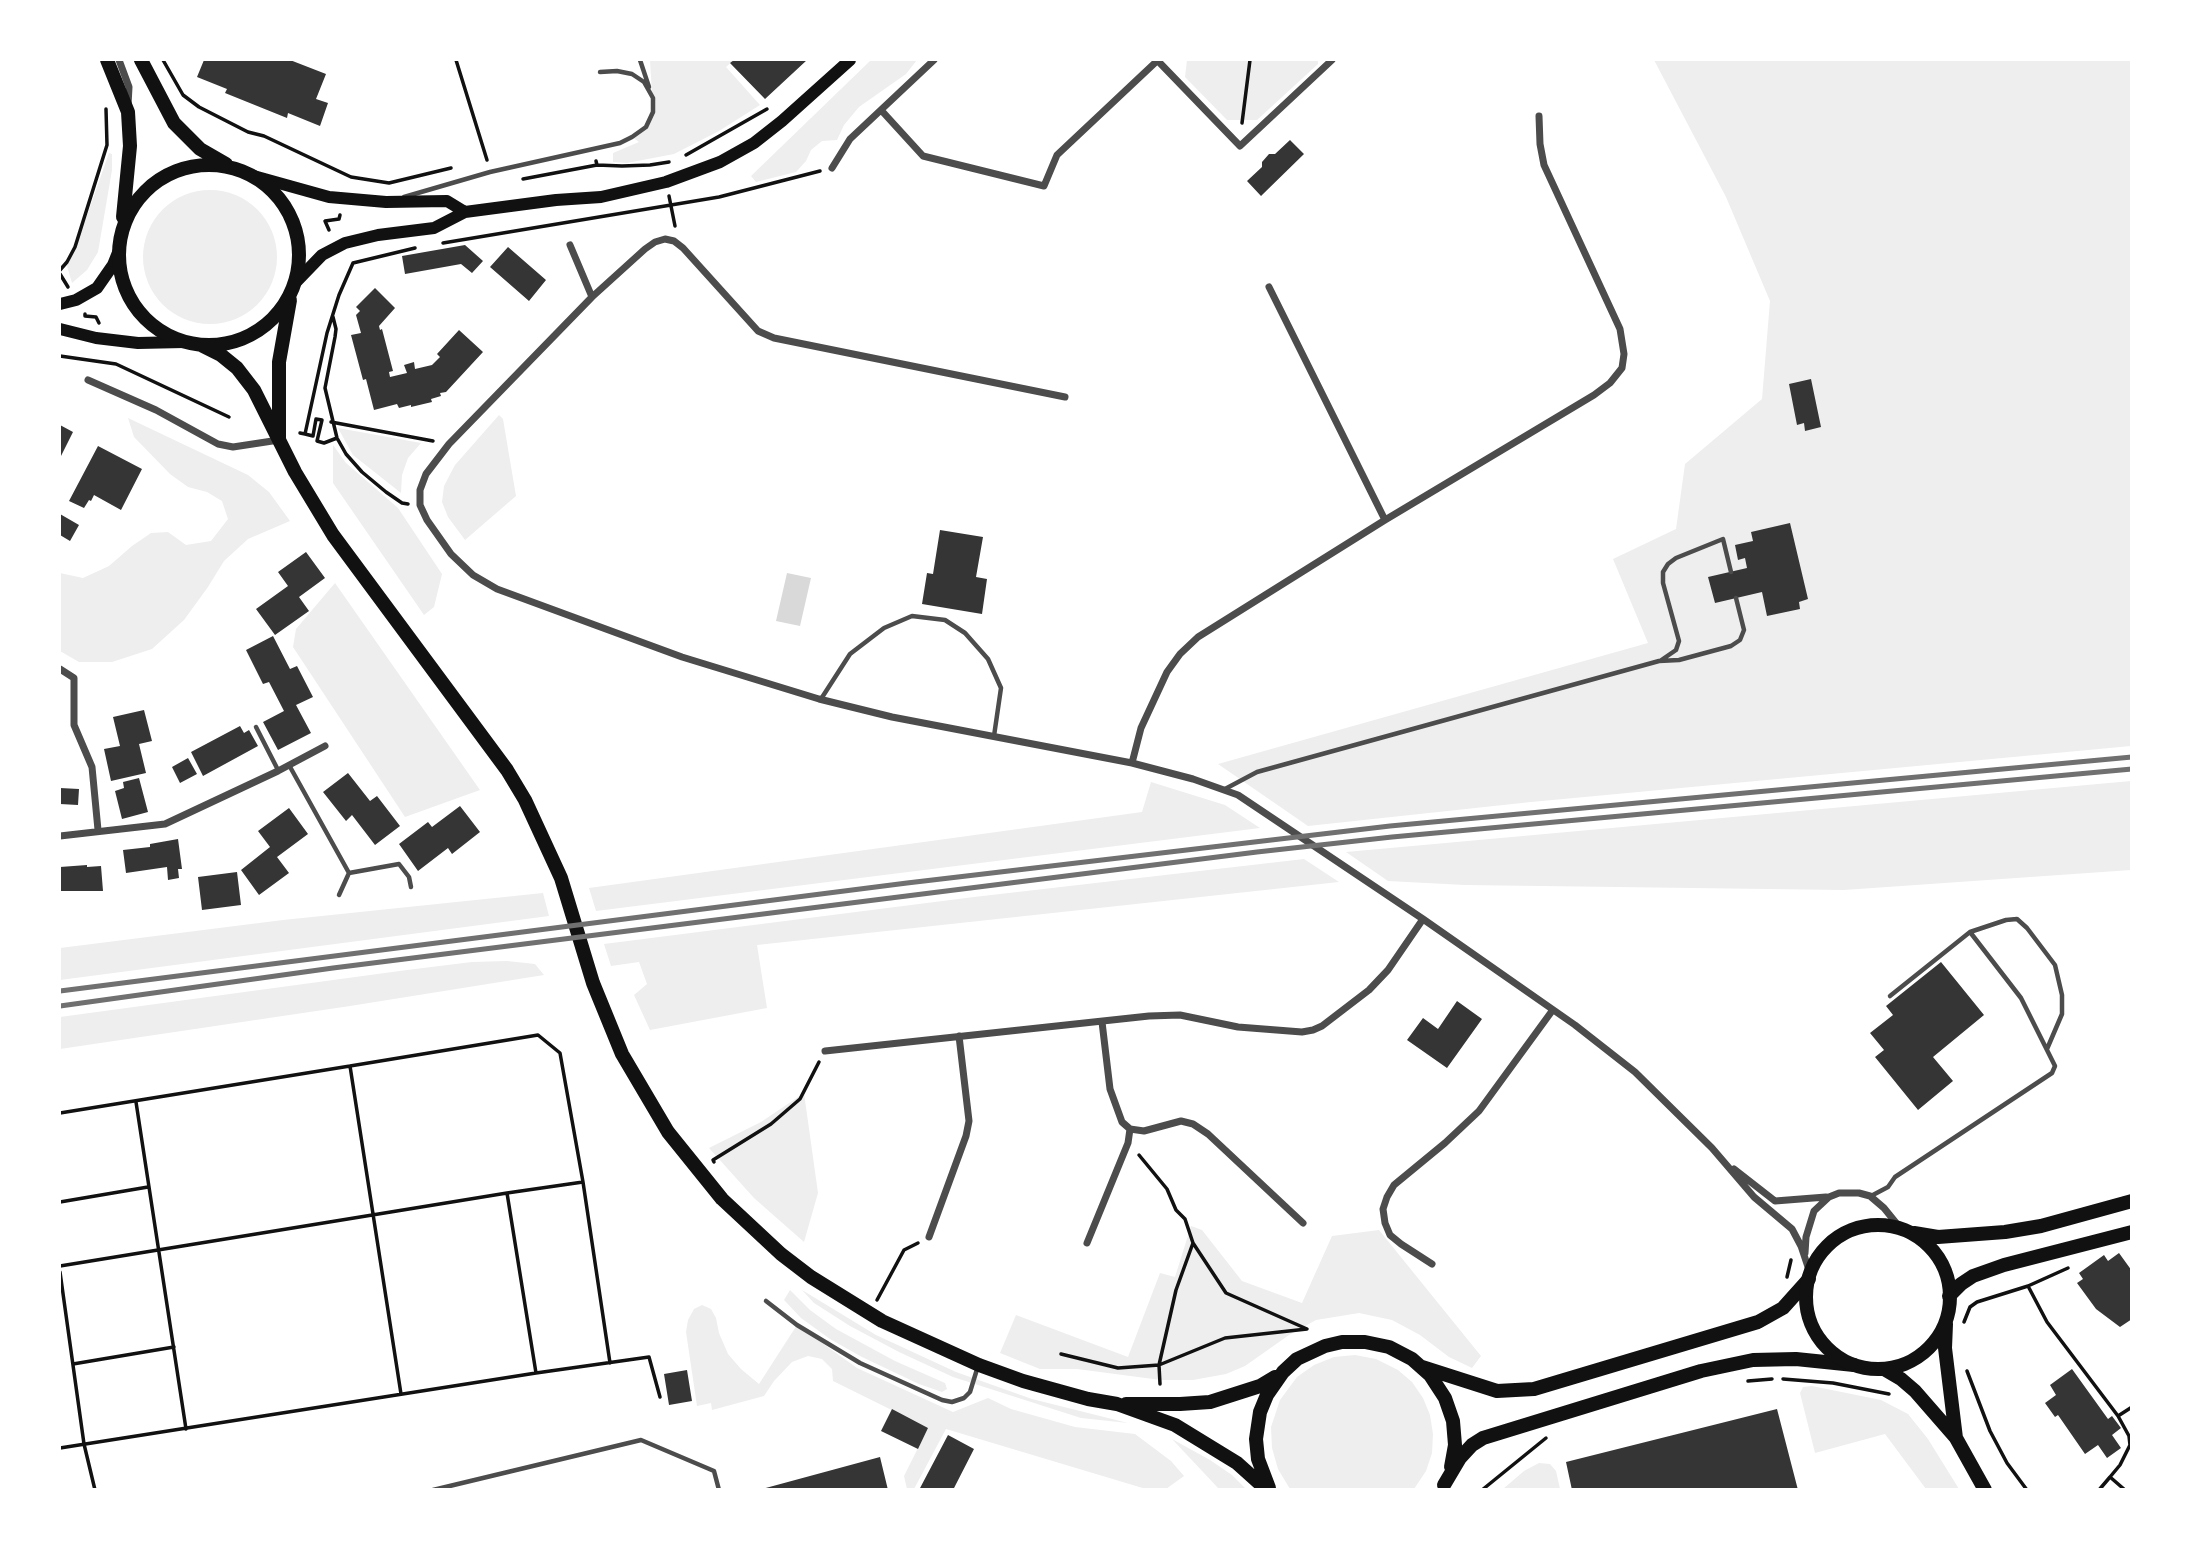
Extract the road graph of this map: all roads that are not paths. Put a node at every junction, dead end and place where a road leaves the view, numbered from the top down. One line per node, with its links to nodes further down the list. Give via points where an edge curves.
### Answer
1 (107, 60): 12 (main road)
2 (119, 60): 12 (street, via 129,88)
3 (141, 60): 14 (main road, via 168,115 183,134)
4 (640, 60): 10 (lane)
5 (850, 60): 18 (main road, via 754,143 720,162 666,182 601,197)
6 (934, 60): 11 (street)
7 (1157, 60): 8 (street, via 1240,146); 11 (street, via 1057,155 1044,186 923,156)
8 (1332, 60)
9 (600, 72): 10 (lane, via 632,74 644,82)
10 (653, 98): 17 (lane, via 646,127 620,142)
11 (881, 110): 15 (street, via 850,139)
12 (128, 112): 19 (main road, via 130,146)
13 (1539, 116): 32 (street, via 1544,165 1620,329 1625,354 1622,369 1594,396)
14 (233, 168): 16 (main road); 19 (main road, via 193,166 163,177 139,197)
15 (832, 168)
16 (250, 175): 17 (main road, via 329,197); 23 (main road, via 274,192 290,217 299,248)
17 (386, 202): 18 (main road, via 447,201)
18 (465, 212): 23 (main road, via 434,228 378,235 334,248)
19 (121, 232): 21 (main road)
20 (570, 246): 24 (street)
21 (119, 250): 25 (main road, via 97,288); 27 (main road, via 122,279 135,308 150,324)
22 (1269, 287): 32 (street)
23 (293, 288): 28 (main road, via 277,315 252,335 227,344); 31 (main road, via 279,362)
24 (592, 297): 30 (street, via 645,248 665,239 683,248 758,331 774,338); 37 (street, via 449,444 426,474 420,505 427,520 451,554 497,589 682,657)
25 (60, 304)
26 (60, 329): 27 (main road, via 138,343)
27 (184, 342): 28 (main road)
28 (201, 345): 31 (main road, via 237,368 254,390)
29 (88, 380): 31 (street, via 218,444 233,447)
30 (1065, 397)
31 (279, 440): 74 (main road, via 333,535 525,800 561,877 605,1016 668,1132 722,1199 811,1277 870,1314)
32 (1385, 520): 41 (street, via 1227,618 1180,654 1153,699)
33 (1731, 572): 35 (lane, via 1723,539 1668,564 1663,583 1679,641 1676,650)
34 (1736, 598): 35 (lane, via 1744,630 1740,640 1679,660)
35 (1659, 661): 44 (lane, via 1257,772)
36 (60, 669): 45 (street, via 74,678 74,726 92,766)
37 (821, 700): 39 (street); 39 (lane, via 850,653 884,628 912,616 945,620 965,633 988,659 1001,688)
38 (256, 727): 43 (lane)
39 (994, 737): 41 (street)
40 (325, 746): 42 (street)
41 (1132, 763): 44 (street)
42 (289, 765): 43 (street); 47 (lane)
43 (278, 771): 45 (street, via 165,824)
44 (1225, 789): 50 (street)
45 (98, 830): 46 (street)
46 (60, 836)
47 (349, 873): 48 (lane, via 399,864); 49 (lane)
48 (411, 887)
49 (339, 895)
50 (1423, 919): 53 (street); 54 (street, via 1369,990 1313,1030 1238,1027 1180,1015)
51 (1970, 932): 52 (lane); 56 (lane, via 2021,998); 56 (lane, via 2017,919 2055,965 2062,1014)
52 (1890, 996)
53 (1552, 1011): 59 (street, via 1635,1072); 69 (street, via 1479,1111 1394,1185 1387,1197 1383,1209 1391,1235)
54 (1102, 1022): 55 (street); 58 (street, via 1110,1090 1122,1122)
55 (959, 1036): 57 (street); 66 (street, via 969,1121)
56 (2047, 1049): 60 (lane, via 2055,1066 2052,1073)
57 (825, 1051)
58 (1130, 1129): 63 (street, via 1144,1131 1181,1121 1194,1124); 67 (street)
59 (1728, 1165): 61 (street, via 1775,1201); 68 (street, via 1754,1197 1792,1229)
60 (1870, 1196): 61 (street, via 1848,1192); 64 (street)
61 (1829, 1197): 68 (street, via 1814,1211)
62 (2132, 1201): 64 (main road, via 2005,1232 1938,1237)
63 (1304, 1223)
64 (1903, 1230): 70 (main road, via 1869,1226 1844,1234 1824,1250); 71 (main road, via 1934,1252 1947,1277)
65 (2129, 1236): 71 (main road, via 2004,1265 1973,1276)
66 (929, 1237)
67 (1087, 1243)
68 (1805, 1257): 70 (street)
69 (1432, 1264)
70 (1809, 1276): 75 (main road, via 1806,1304 1816,1334 1833,1353); 76 (main road, via 1783,1308 1758,1322 1534,1389 1497,1391)
71 (1949, 1296): 73 (main road)
72 (766, 1301): 74 (lane, via 860,1363 942,1400 964,1398)
73 (1946, 1319): 77 (main road, via 1935,1342 1922,1354); 80 (main road)
74 (979, 1365): 79 (main road, via 1057,1391)
75 (1854, 1365): 77 (main road); 81 (main road, via 1753,1360 1701,1371 1483,1438 1460,1458)
76 (1422, 1367): 78 (main road, via 1389,1347 1349,1341 1314,1350); 81 (main road, via 1440,1390 1453,1421 1454,1454)
77 (1884, 1369): 80 (main road, via 1915,1391)
78 (1283, 1372): 79 (main road, via 1260,1386 1210,1402); 84 (main road, via 1267,1395 1257,1429 1258,1459)
79 (1117, 1404): 84 (main road, via 1175,1425 1207,1443)
80 (1956, 1438): 85 (main road)
81 (1443, 1487)
82 (433, 1489): 83 (lane, via 641,1440 714,1471)
83 (719, 1489)
84 (1268, 1489)
85 (1985, 1489)

